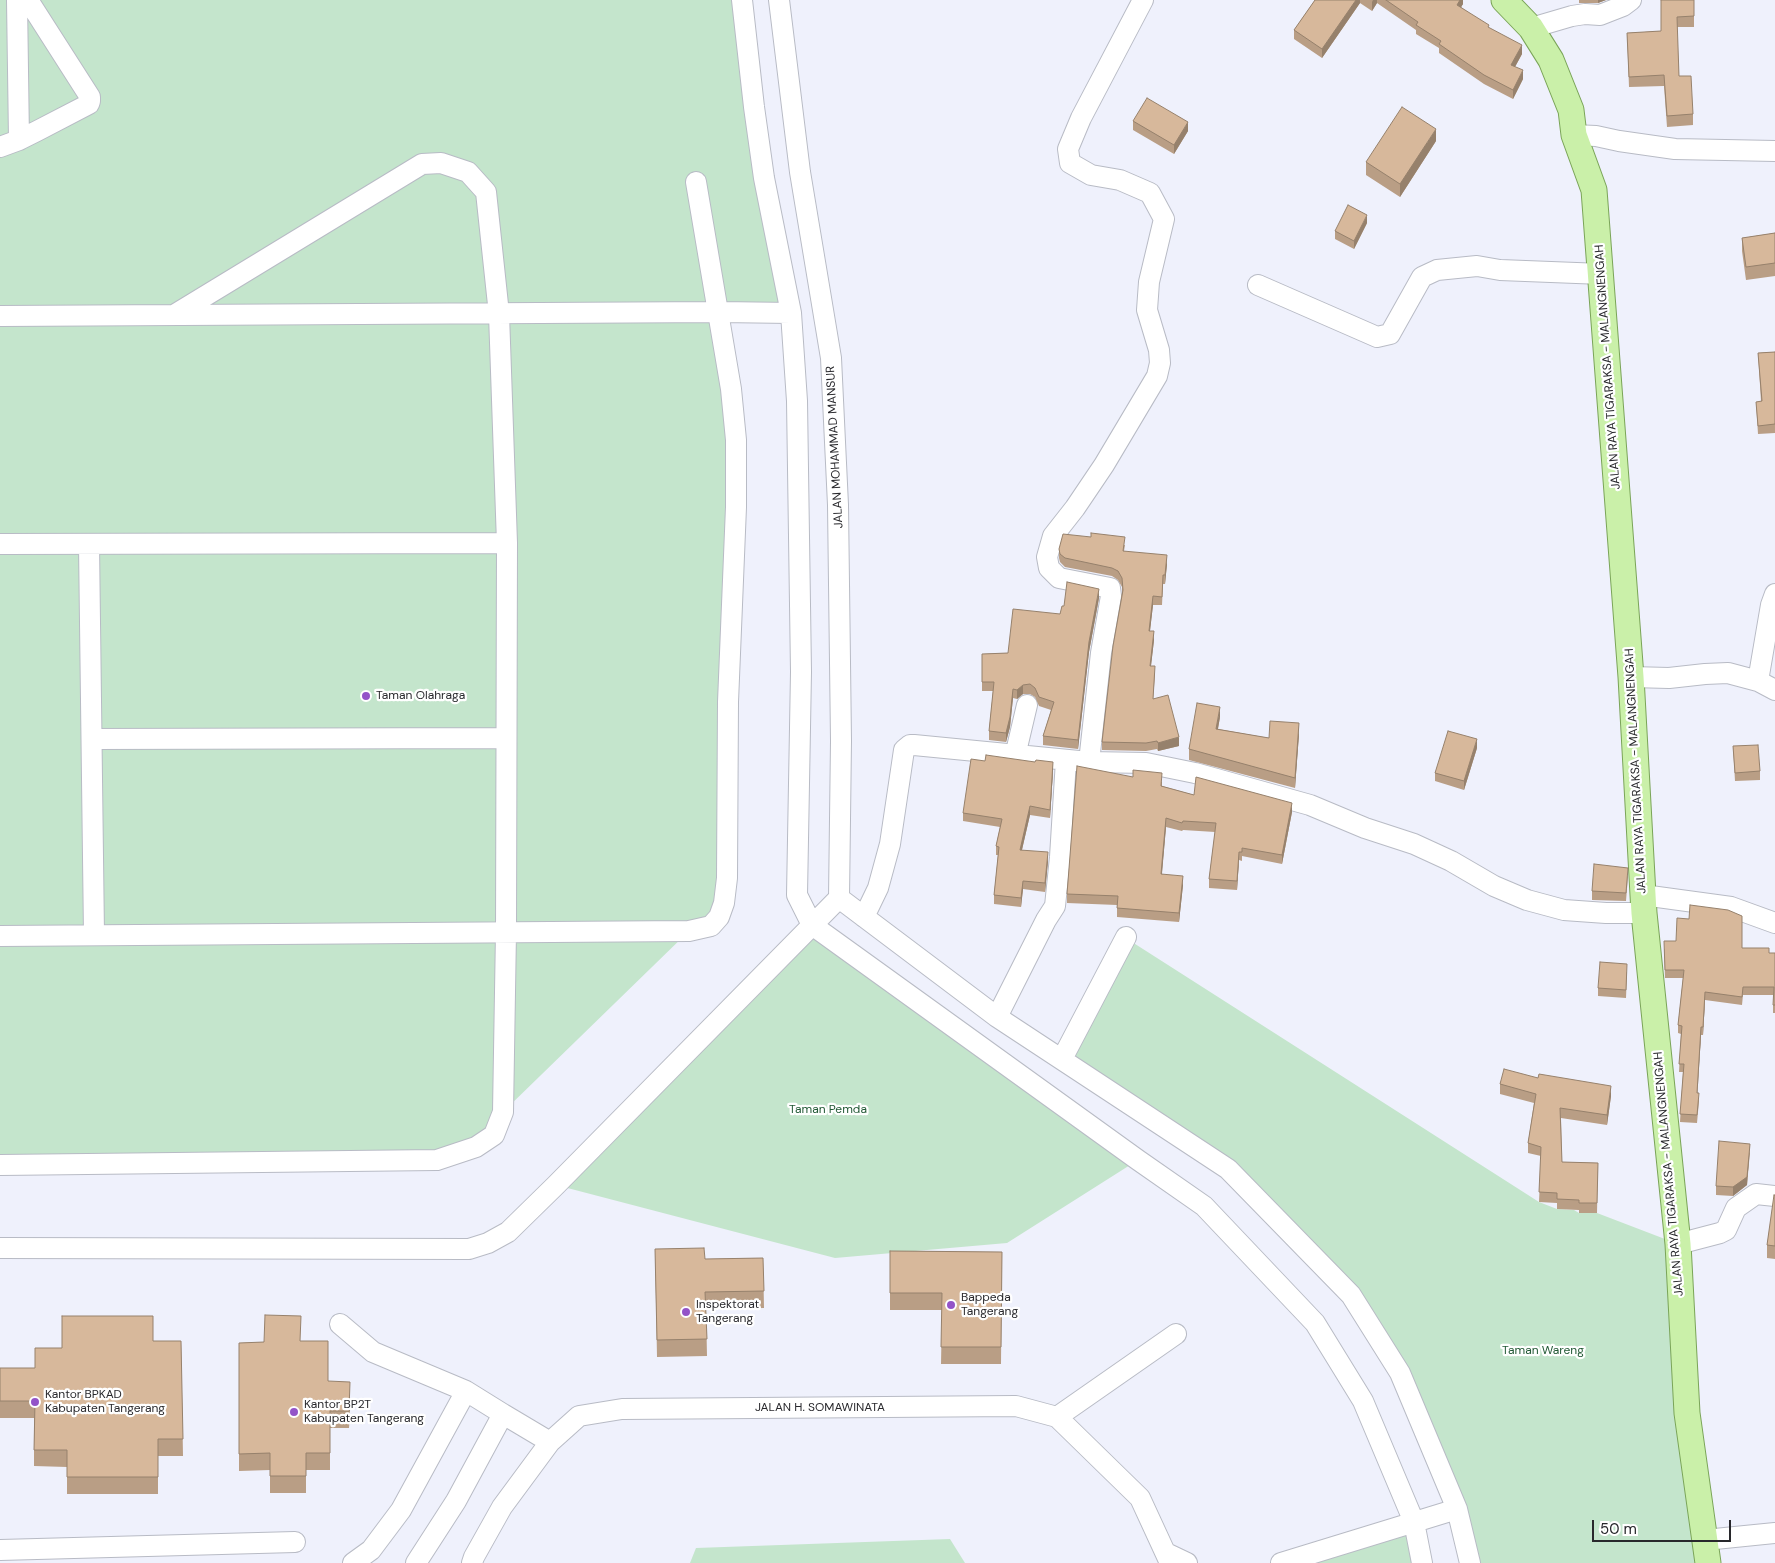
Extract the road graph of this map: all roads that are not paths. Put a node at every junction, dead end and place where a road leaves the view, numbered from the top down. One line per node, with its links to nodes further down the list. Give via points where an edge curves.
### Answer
1 (17, 0): 10 (street)
2 (28, 0): 10 (street, via 90,101)
3 (742, 0): 16 (street, via 764,178)
4 (779, 0): 32 (street, JALAN MOHAMMAD MANSUR, via 800,172 831,358 838,505)
5 (1143, 0): 31 (street, via 1068,149 1070,163 1091,175 1120,180 1150,193 1164,219 1149,282 1147,310 1159,350 1156,376 1104,465 1052,536 1047,557 1049,568 1060,578 1110,588 1112,596 1101,653)
6 (1504, 0): 8 (main road, JALAN RAYA TIGARAKSA - MALANGNENGAH)
7 (1631, 0): 8 (street, via 1600,15 1572,16)
8 (1531, 28): 9 (main road, JALAN RAYA TIGARAKSA - MALANGNENGAH, via 1550,60 1571,110)
9 (1574, 136): 11 (street, via 1596,136 1675,149); 13 (main road, JALAN RAYA TIGARAKSA - MALANGNENGAH, via 1594,190)
10 (9, 143)
11 (1775, 151)
12 (696, 182): 15 (street)
13 (1602, 274): 14 (street, via 1476,266 1437,270 1422,277 1390,334 1378,337); 24 (main road, JALAN RAYA TIGARAKSA - MALANGNENGAH)
14 (1258, 285)
15 (720, 312): 16 (street); 17 (street); 37 (street, via 734,410 736,507 728,702 727,878 720,917 711,926 689,931)
16 (791, 313): 36 (street, via 797,401 801,672 797,895)
17 (499, 314): 18 (street); 18 (street, via 486,192 468,172 441,163 422,164); 20 (street)
18 (174, 315): 19 (street)
19 (0, 316)
20 (507, 543): 22 (street); 27 (street)
21 (0, 544): 22 (street)
22 (89, 544): 28 (street)
23 (1775, 594): 25 (street, via 1770,605)
24 (1632, 677): 25 (street, via 1669,678 1728,673); 33 (main road, JALAN RAYA TIGARAKSA - MALANGNENGAH)
25 (1766, 685)
26 (1026, 705): 29 (street)
27 (506, 738): 28 (street); 37 (street)
28 (92, 739): 38 (street)
29 (1015, 756): 30 (street); 34 (street, via 914,745 906,747 890,844 878,888)
30 (1066, 760): 31 (street); 41 (street, via 1055,906)
31 (1089, 762): 33 (street, via 1162,766 1310,805 1414,844 1494,886 1554,907 1606,914)
32 (839, 898): 34 (street); 36 (street)
33 (1644, 904): 35 (street, via 1731,907); 45 (main road, JALAN RAYA TIGARAKSA - MALANGNENGAH)
34 (864, 917): 41 (street)
35 (1775, 923)
36 (812, 926): 46 (street, via 508,1232 488,1243 469,1249); 54 (street, via 1204,1206 1315,1323 1364,1401)
37 (506, 932): 38 (street); 43 (street, via 503,1112 494,1135 476,1147 438,1160)
38 (94, 935): 39 (street)
39 (0, 936)
40 (1126, 937): 42 (street)
41 (997, 1017): 42 (street)
42 (1062, 1059): 53 (street, via 1228,1169 1352,1295 1400,1373)
43 (0, 1165)
44 (1775, 1196): 45 (street, via 1756,1194 1736,1208 1726,1230)
45 (1678, 1244): 58 (main road, JALAN RAYA TIGARAKSA - MALANGNENGAH, via 1687,1413)
46 (0, 1248)
47 (340, 1324): 49 (street, via 373,1352)
48 (1176, 1334): 51 (street)
49 (466, 1391): 50 (street); 61 (street, via 401,1510 371,1550)
50 (504, 1414): 52 (street); 62 (street, via 456,1501)
51 (1056, 1417): 52 (street, JALAN H. SOMAWINATA, via 1016,1406 622,1409 579,1416); 60 (street, JALAN H. SOMAWINATA, via 1140,1498)
52 (550, 1442): 63 (street, JALAN H. SOMAWINATA, via 502,1507)
53 (1457, 1509): 54 (street); 67 (street)
54 (1414, 1522): 65 (street); 66 (street)
55 (1775, 1533): 58 (street)
56 (294, 1542): 59 (street)
57 (0, 1550): 59 (street)
58 (1706, 1552)
59 (213, 1554)
60 (1168, 1558): 64 (street)
61 (353, 1563)
62 (416, 1563)
63 (472, 1563)
64 (1187, 1563)
65 (1281, 1563)
66 (1422, 1563)
67 (1470, 1563)

